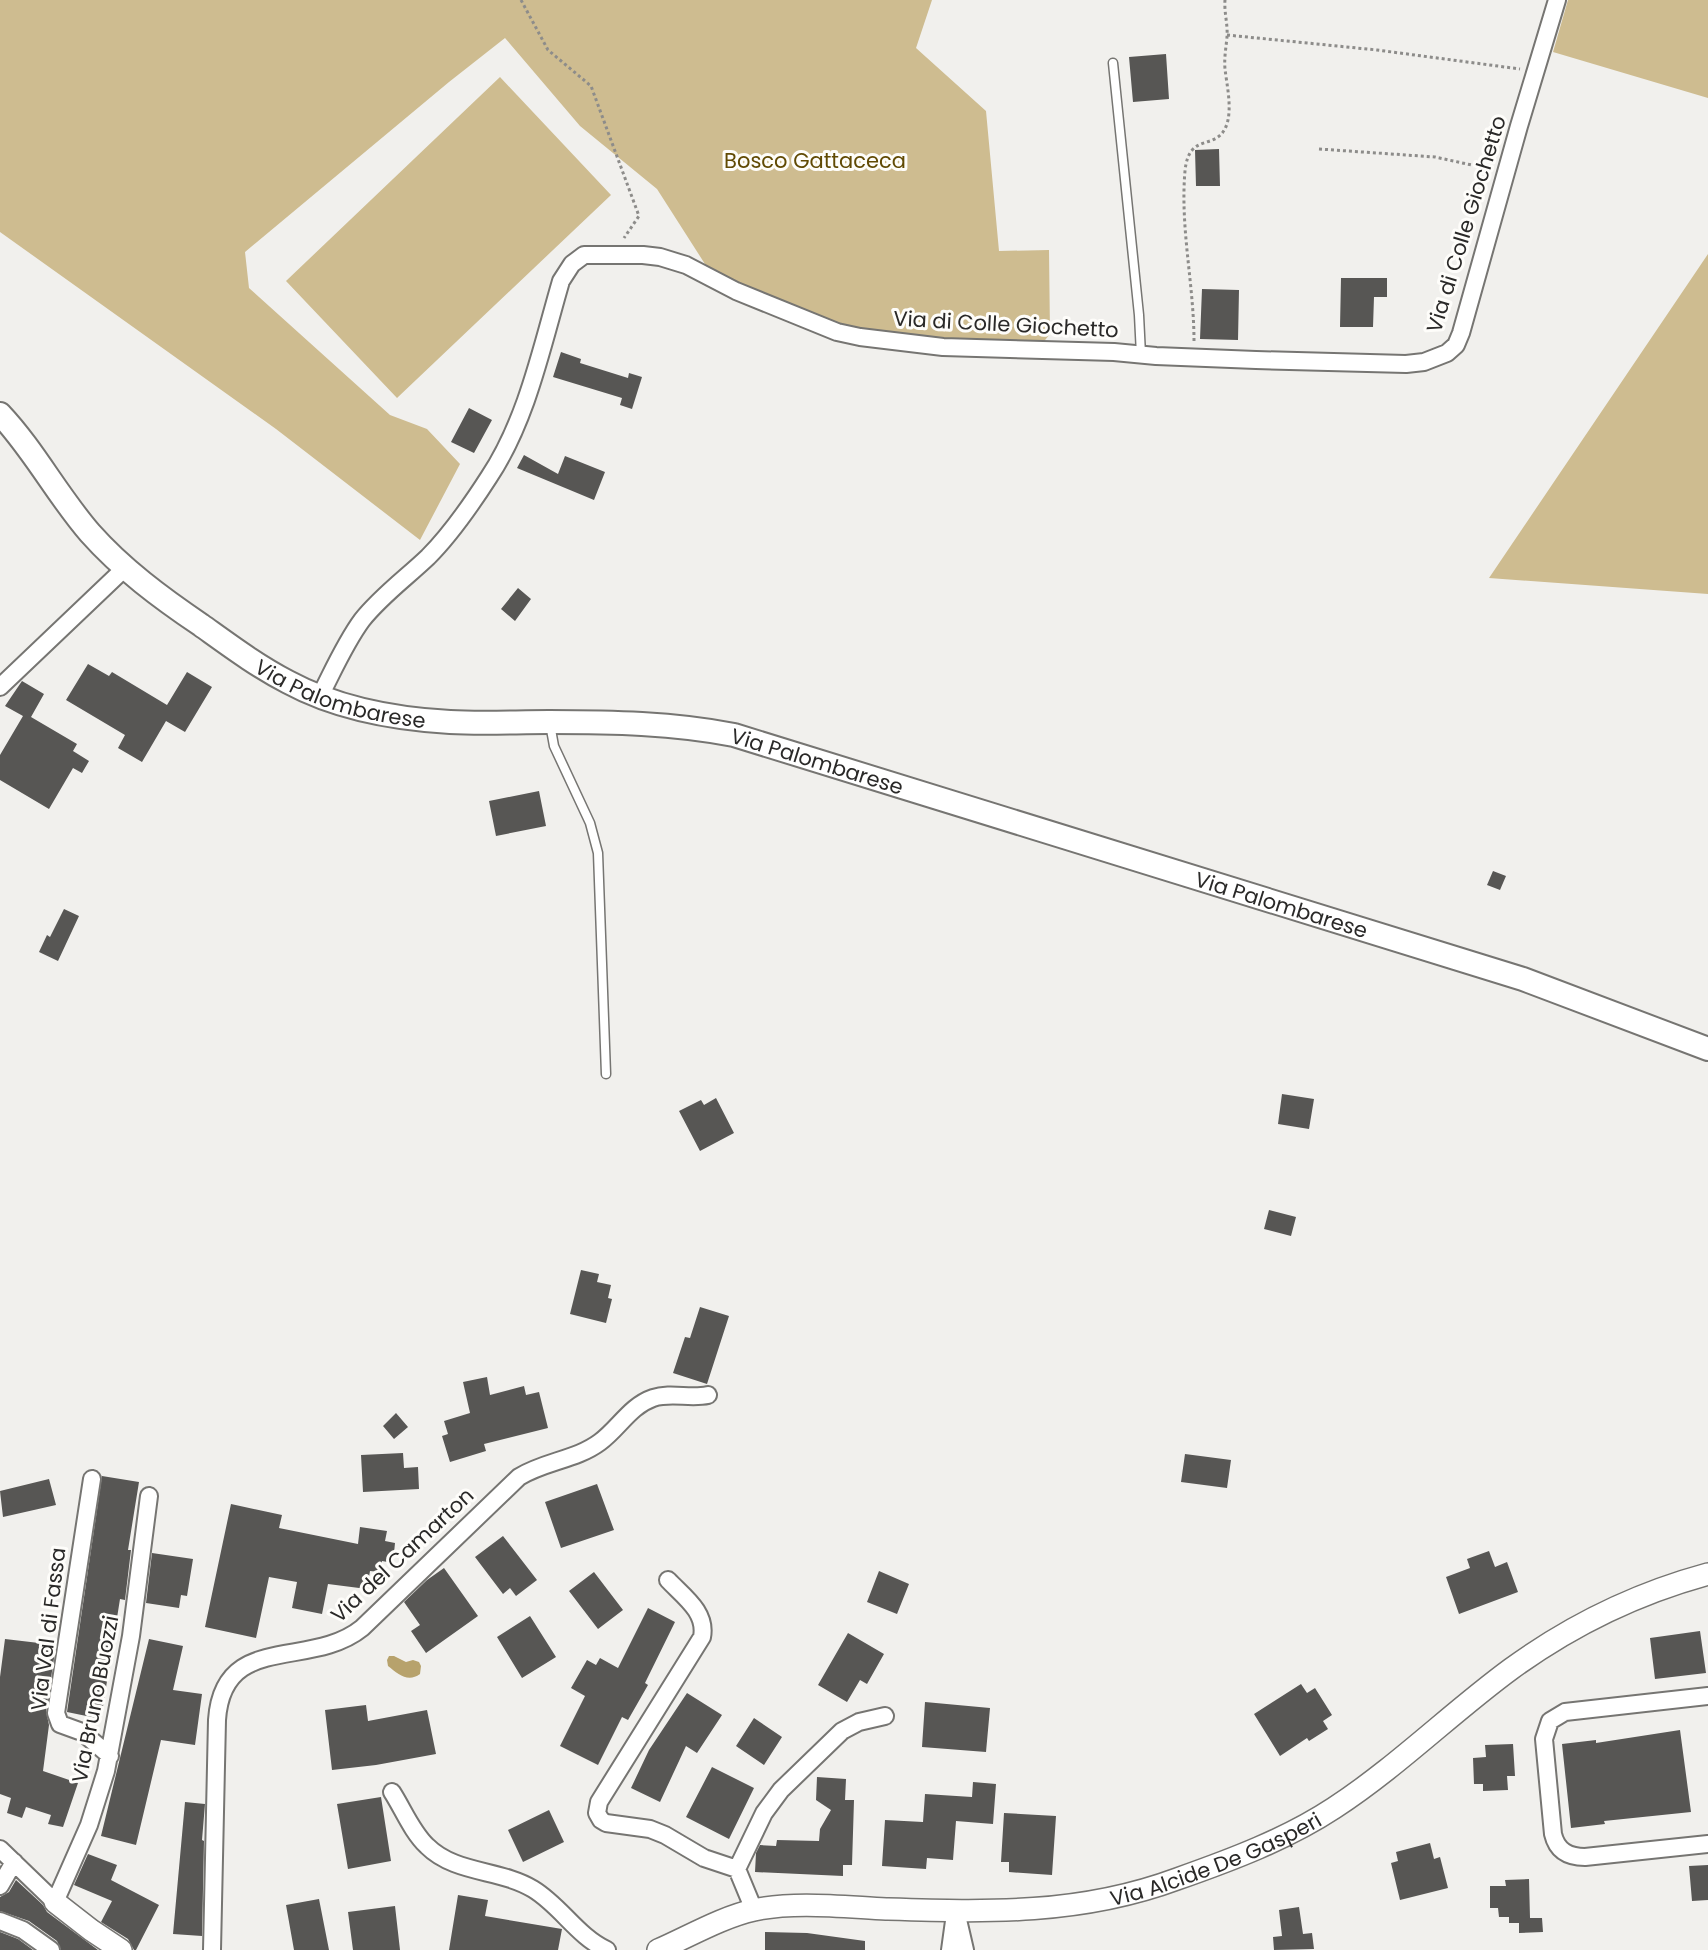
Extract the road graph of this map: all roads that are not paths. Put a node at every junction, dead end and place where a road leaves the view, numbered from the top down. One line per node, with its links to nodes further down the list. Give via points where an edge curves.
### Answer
1 (1557, 0): 3 (street, Via di Colle Giochetto, via 1463,328 1447,354 1406,364)
2 (1113, 63): 3 (lane)
3 (1141, 355): 7 (street, Via di Colle Giochetto, via 943,347 849,336 736,291 681,263 650,256 584,255 568,268 561,281 518,422 502,456 434,551 363,618)
4 (0, 414): 5 (main road, Via Palombarese, via 78,520)
5 (125, 568): 6 (street); 7 (main road, Via Palombarese, via 266,670)
6 (0, 687)
7 (320, 696): 8 (main road, Via Palombarese, via 410,718 463,723)
8 (550, 722): 9 (main road, Via Palombarese, via 683,727 753,740 1523,979); 10 (lane, via 554,746 597,846)
9 (1708, 1049)
10 (606, 1074)
11 (708, 1395): 31 (street, Via del Camarton, via 666,1395 642,1403 591,1448 519,1477 362,1628 320,1648 251,1662 231,1678 220,1697 217,1720)
12 (92, 1479): 18 (street, Via Val di Fassa, via 56,1713 60,1724 82,1732)
13 (149, 1496): 18 (street, Via Bruno Buozzi)
14 (1708, 1574): 27 (street, Via Alcide De Gasperi, via 1616,1607 1545,1645 1344,1801 1272,1841 1138,1892 1046,1909)
15 (668, 1580): 23 (street, via 701,1615 702,1637 599,1802 597,1813 606,1823 650,1828 704,1858)
16 (1708, 1696): 20 (street, via 1565,1712 1550,1721 1544,1739 1553,1834 1563,1852 1585,1857)
17 (885, 1716): 23 (street, via 842,1731 781,1790 764,1814)
18 (110, 1756): 25 (street, Via Bruno Buozzi, via 92,1819)
19 (392, 1792): 32 (street, via 433,1852 454,1863 531,1888 584,1936)
20 (1708, 1844)
21 (0, 1849): 22 (street)
22 (14, 1862): 24 (street); 25 (street)
23 (737, 1869): 26 (street)
24 (0, 1886)
25 (55, 1902): 30 (street)
26 (754, 1910): 27 (street, Via Alcide De Gasperi, via 796,1906); 33 (street, Via Alcide De Gasperi)
27 (956, 1911): 34 (street); 35 (street)
28 (0, 1921): 29 (street, via 23,1930)
29 (51, 1950)
30 (121, 1950)
31 (212, 1950)
32 (608, 1950)
33 (658, 1950)
34 (950, 1950)
35 (965, 1950)

